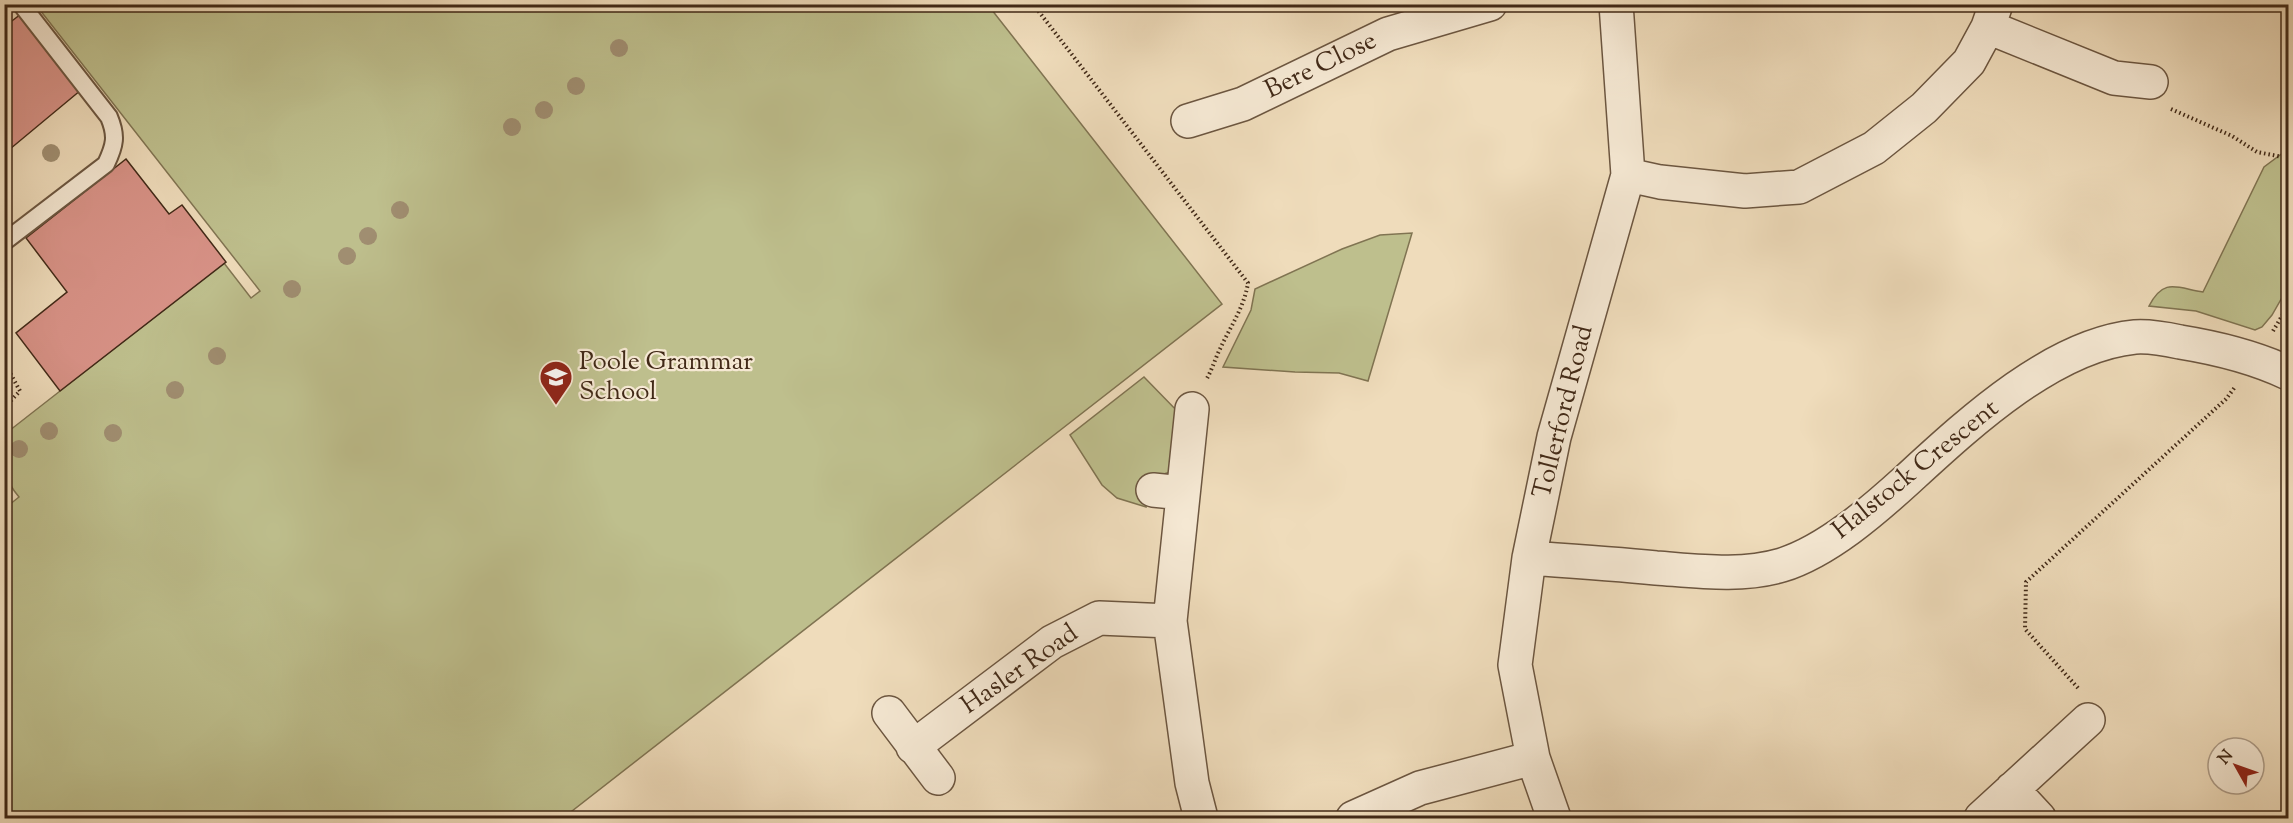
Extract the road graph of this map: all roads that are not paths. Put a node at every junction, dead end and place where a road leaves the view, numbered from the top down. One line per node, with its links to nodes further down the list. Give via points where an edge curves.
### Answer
1 (21, 4): 8 (lane, via 115,130 106,164)
2 (1490, 4): 6 (street, Bere Close, via 1389,34 1243,104)
3 (1616, 4): 7 (street, Tollerford Road)
4 (1992, 16): 5 (street, via 2114,78); 7 (street, via 1969,62 1924,108 1874,148 1799,187 1745,191)
5 (2151, 82)
6 (1188, 121)
7 (1628, 175): 11 (street, Tollerford Road, via 1554,437)
8 (4, 242)
9 (2289, 373): 11 (street, Halstock Crescent, via 2215,348 2166,339 2136,337 2096,346 2058,362 2022,384 1835,539 1783,565 1750,572 1714,573)
10 (1192, 409): 12 (street, via 1168,491)
11 (1529, 558): 16 (street, Tollerford Road, via 1515,665)
12 (1170, 621): 15 (street, Hasler Road, via 1099,618 1077,628 1052,642); 19 (street, via 1192,783)
13 (889, 713): 15 (street)
14 (2088, 720): 18 (street)
15 (914, 747): 17 (street)
16 (1533, 758): 20 (street, via 1420,788); 21 (street, Tollerford Road)
17 (938, 778)
18 (2012, 789): 22 (street); 23 (street)
19 (1201, 819)
20 (1353, 819)
21 (1554, 819)
22 (1981, 819)
23 (2039, 819)

